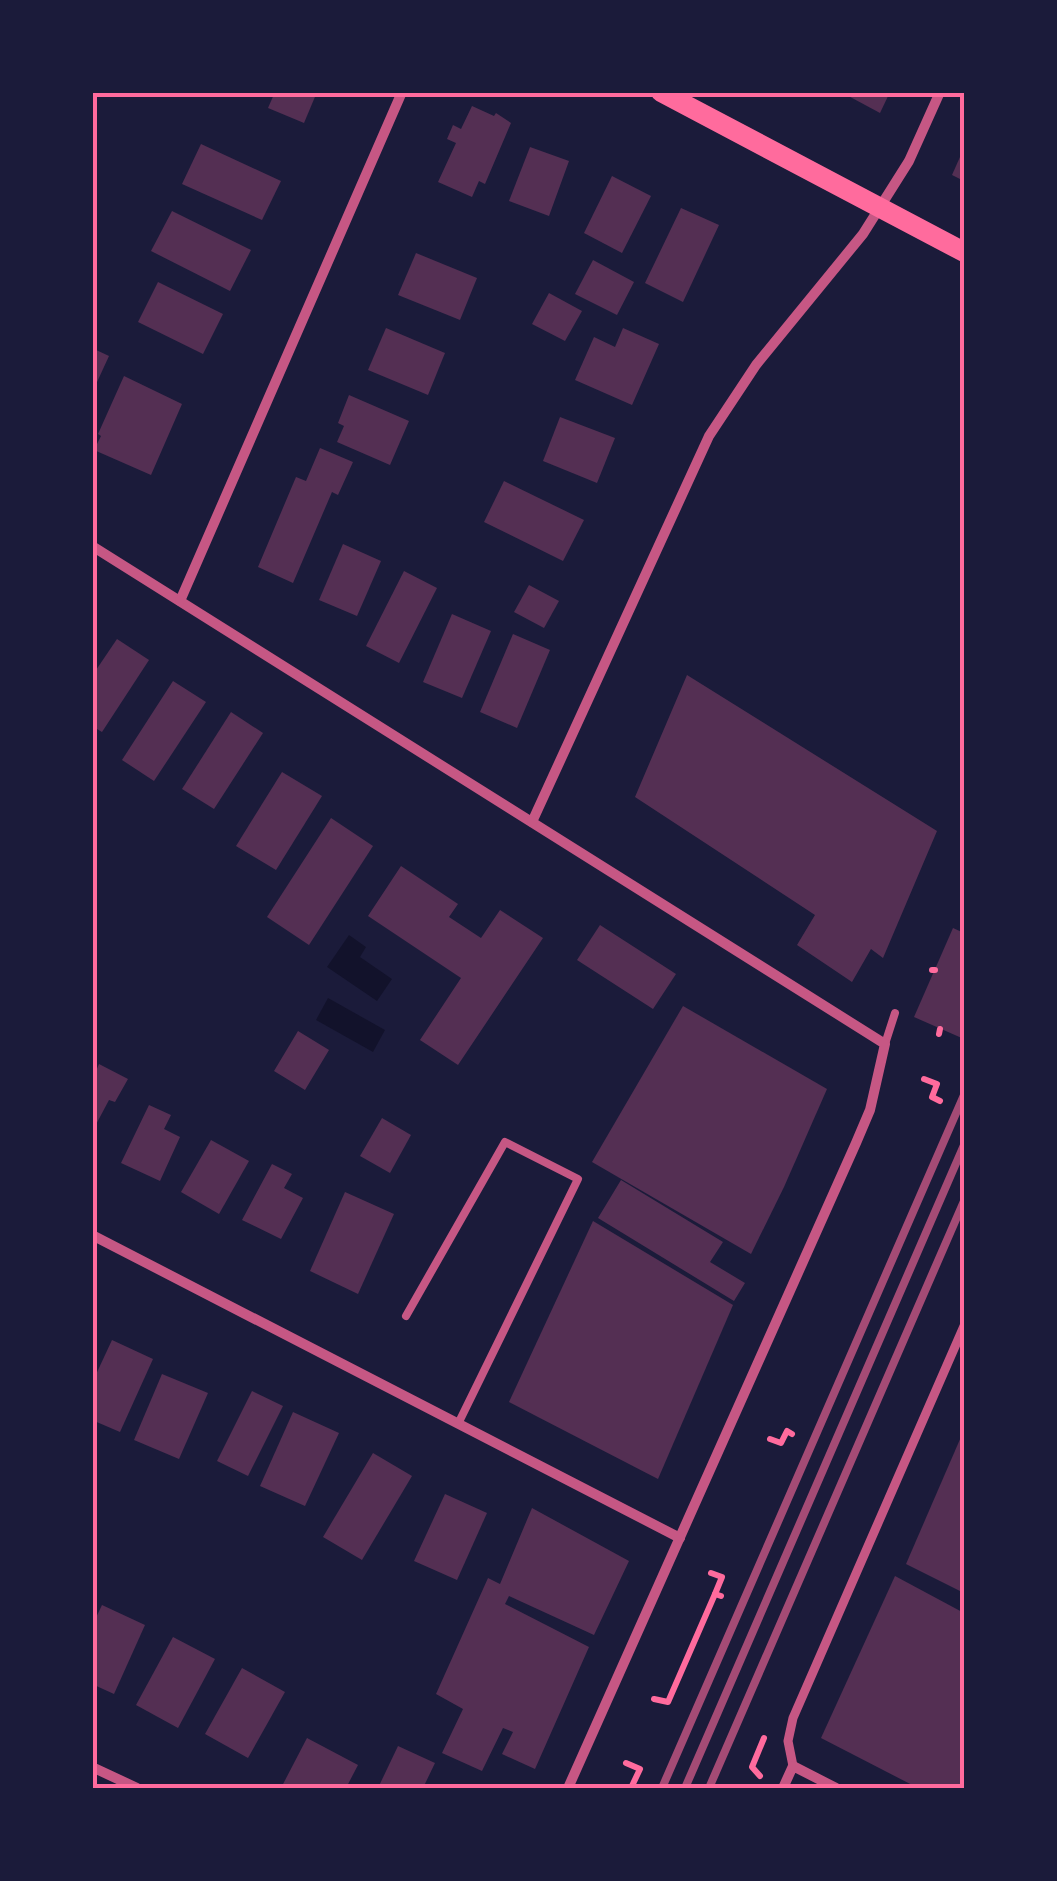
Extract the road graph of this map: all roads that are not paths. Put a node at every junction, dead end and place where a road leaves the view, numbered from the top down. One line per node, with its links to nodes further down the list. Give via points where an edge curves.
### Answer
1 (402, 92): 7 (street)
2 (660, 92): 4 (main road)
3 (940, 92): 4 (street)
4 (880, 208): 5 (main road); 8 (street, via 715,424)
5 (964, 252)
6 (92, 546): 7 (street)
7 (180, 600): 8 (street)
8 (532, 822): 10 (street)
9 (895, 1012): 10 (lane)
10 (884, 1044): 15 (street, via 856,1144)
11 (92, 1235): 14 (street)
12 (406, 1316): 14 (lane, via 505,1142 578,1179)
13 (964, 1326): 16 (street, via 794,1718 788,1741)
14 (458, 1424): 15 (street)
15 (680, 1538): 19 (street)
16 (793, 1766): 20 (street); 21 (street)
17 (92, 1767): 18 (street)
18 (137, 1788)
19 (568, 1788)
20 (783, 1788)
21 (835, 1788)

